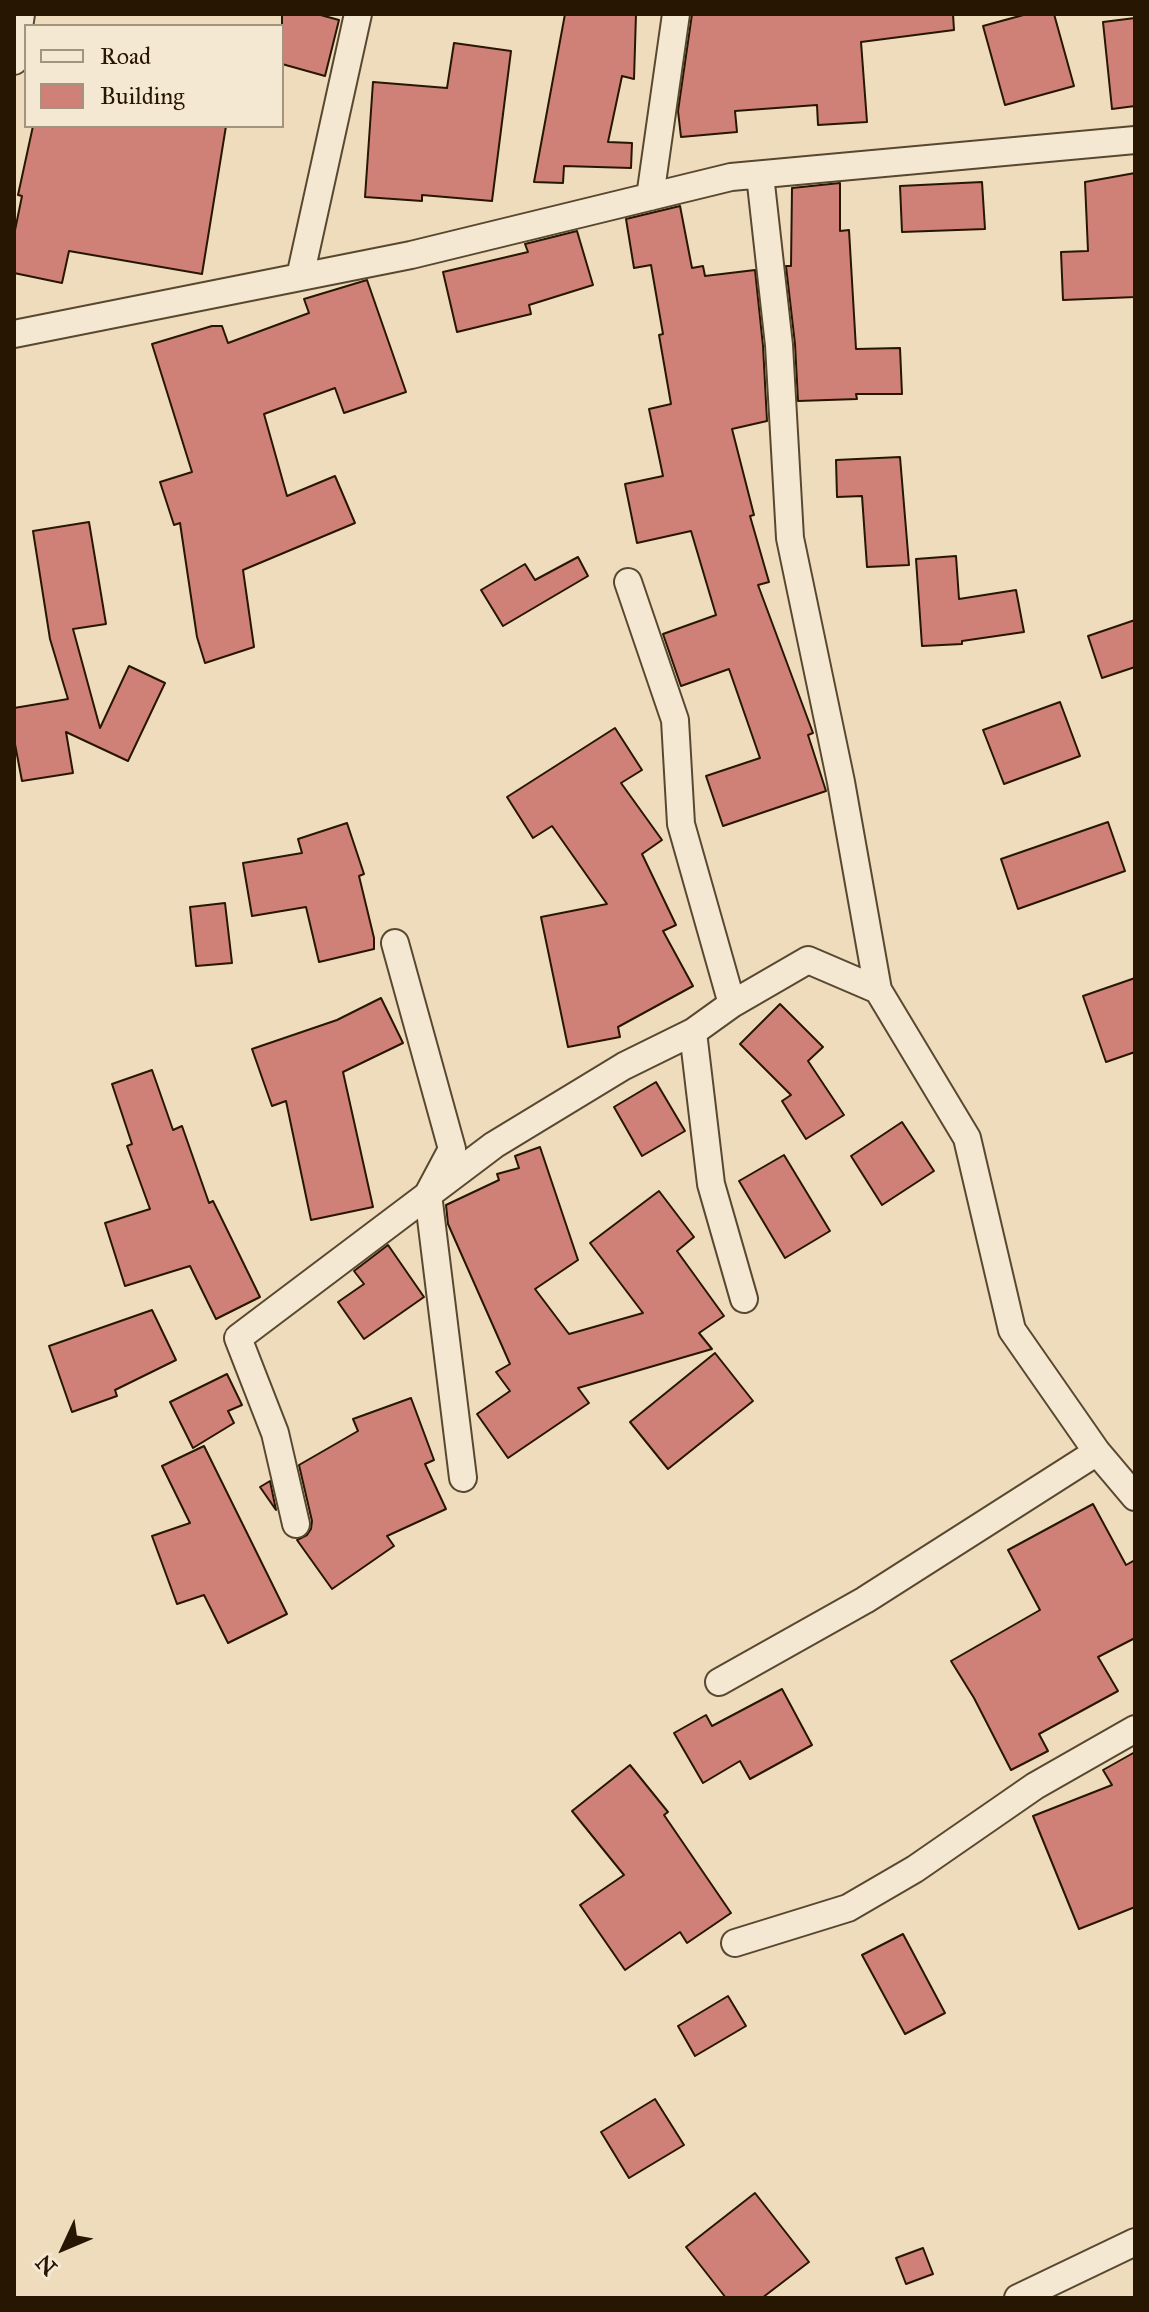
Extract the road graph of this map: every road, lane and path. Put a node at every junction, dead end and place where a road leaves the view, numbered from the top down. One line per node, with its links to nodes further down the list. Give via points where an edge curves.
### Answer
1 (21, 14): 4 (street)
2 (358, 14): 8 (street)
3 (676, 14): 7 (street)
4 (14, 61)
5 (1135, 140): 6 (street)
6 (760, 175): 7 (street); 12 (street, via 779,345 790,538)
7 (650, 197): 8 (street)
8 (300, 277): 9 (street)
9 (14, 334)
10 (628, 582): 13 (street, via 675,720 681,824)
11 (395, 943): 15 (street, via 452,1149)
12 (878, 990): 13 (street, via 808,960); 17 (street, via 967,1138 1012,1330)
13 (732, 1004): 14 (street)
14 (693, 1032): 15 (street, via 624,1066 507,1137); 16 (street, via 711,1184)
15 (428, 1194): 18 (street); 20 (street, via 238,1338 275,1433)
16 (744, 1299)
17 (1097, 1452): 19 (street); 21 (street, via 865,1600)
18 (463, 1478)
19 (1135, 1497)
20 (296, 1524)
21 (719, 1682)
22 (1135, 1729): 23 (street, via 1035,1786 848,1908)
23 (735, 1943)
24 (1135, 2242): 25 (street)
25 (1018, 2298)

